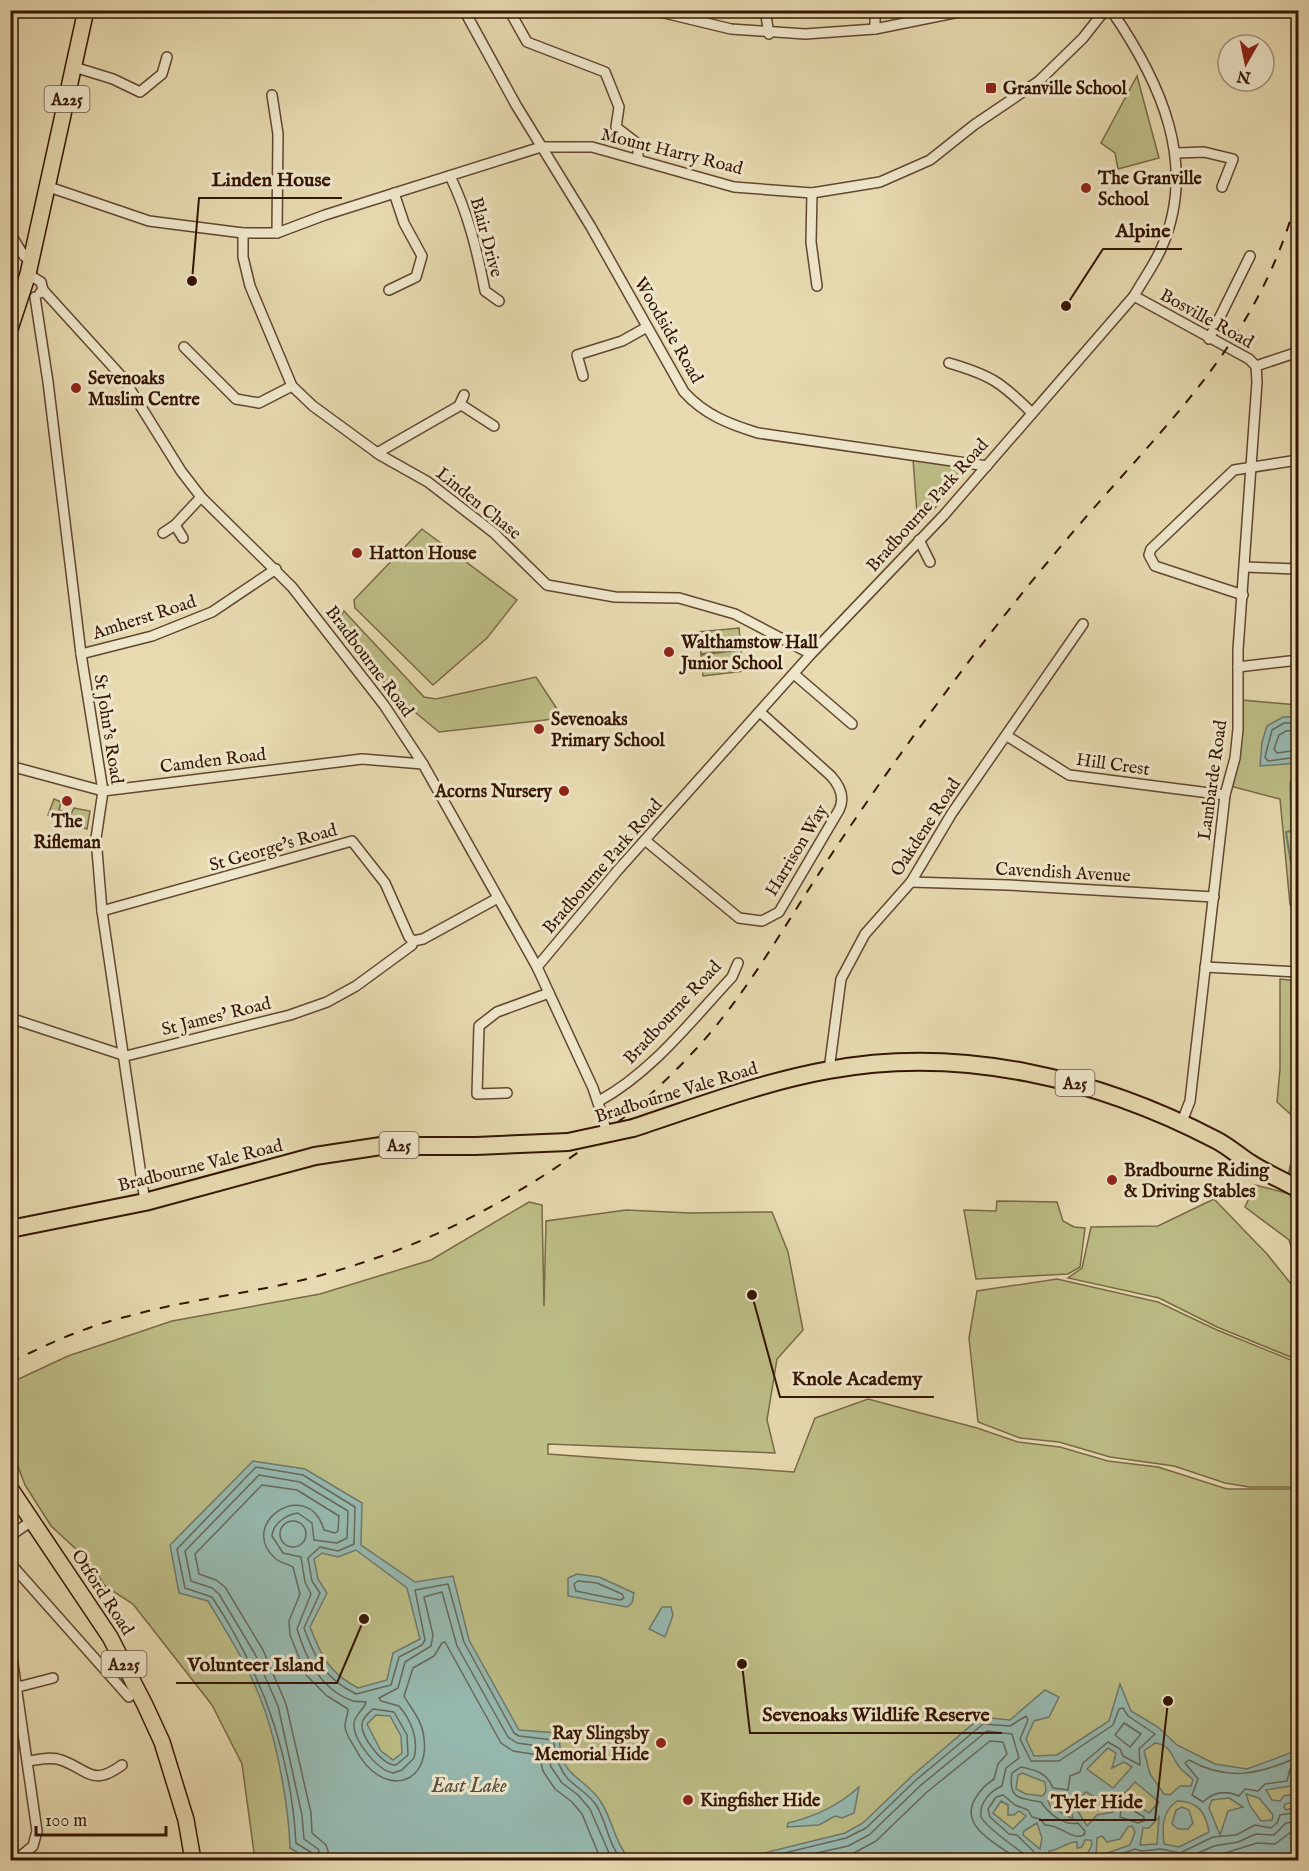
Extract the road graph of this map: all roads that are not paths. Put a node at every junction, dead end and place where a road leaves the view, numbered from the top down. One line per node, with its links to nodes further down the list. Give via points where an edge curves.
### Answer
1 (86, 10): 15 (main road, A225)
2 (464, 10): 19 (street, Woodside Road)
3 (509, 10): 21 (street, via 527,42 605,72 619,107 616,126 638,144)
4 (652, 10): 13 (street, via 709,26)
5 (765, 10): 13 (street)
6 (876, 10): 12 (street)
7 (922, 10): 11 (street)
8 (1037, 10): 11 (street, via 959,12)
9 (1072, 10): 10 (street)
10 (1106, 12): 20 (street, Bradbourne Park Road, via 1132,40 1160,97); 26 (street, Mount Harry Road, via 1039,81 930,160 880,182)
11 (920, 21): 12 (street)
12 (876, 29): 13 (street)
13 (769, 34)
14 (166, 57): 15 (street, via 162,74 140,92)
15 (74, 67): 23 (main road, A225)
16 (272, 95): 18 (street)
17 (286, 120): 18 (street)
18 (276, 123): 29 (street, via 280,182)
19 (541, 147): 21 (street, Mount Harry Road, via 592,147); 22 (street, Mount Harry Road); 38 (street, Woodside Road)
20 (1177, 153): 24 (street, via 1204,152 1233,159); 36 (street, Bradbourne Park Road, via 1177,198 1172,216 1162,248)
21 (638, 159): 26 (street, Mount Harry Road, via 734,187)
22 (450, 176): 25 (street, Mount Harry Road); 37 (street, Blair Drive, via 465,207 485,291)
23 (49, 187): 28 (street, Mount Harry Road, via 149,221); 31 (main road, A225)
24 (1222, 187)
25 (394, 193): 29 (street, Mount Harry Road); 34 (street, via 404,223 427,255 416,277)
26 (812, 193): 32 (street, via 811,242)
27 (10, 233): 31 (street, Bradbourne Road)
28 (243, 233): 29 (street, Mount Harry Road); 46 (street, Linden Chase, via 243,257 250,286)
29 (277, 233)
30 (1250, 256): 40 (street)
31 (30, 267): 33 (street, Bradbourne Road); 35 (main road, A225)
32 (817, 286)
33 (43, 290): 35 (street); 53 (street, Bradbourne Road, via 123,378)
34 (389, 290)
35 (28, 296): 39 (main road, A225); 64 (street, St John's Road, via 49,386)
36 (1134, 296): 40 (street, Bosville Road); 47 (street, Bradbourne Park Road)
37 (499, 301)
38 (648, 327): 45 (street, via 622,341 577,355); 51 (street, Woodside Road, via 684,392 697,406 733,426 798,440)
39 (10, 329)
40 (1209, 339): 44 (street, Bosville Road)
41 (184, 347): 46 (street, via 236,399 259,403)
42 (1299, 352): 44 (street, Bosville Road)
43 (949, 363): 47 (street, via 985,374 1005,386)
44 (1256, 366): 52 (street, Lambarde Road)
45 (583, 376)
46 (292, 386): 49 (street, Linden Chase, via 312,406)
47 (1031, 412): 51 (street, Bradbourne Park Road)
48 (494, 426): 49 (street, via 462,399)
49 (377, 453): 65 (street, Linden Chase, via 428,482 494,533 547,585 615,597 679,598 735,614)
50 (1299, 460): 52 (street)
51 (987, 466): 57 (street, Bradbourne Park Road)
52 (1250, 468): 59 (street, Lambarde Road); 62 (street, via 1234,470 1149,555 1160,569)
53 (201, 497): 54 (street); 60 (street, Bradbourne Road)
54 (175, 525): 55 (street); 56 (street)
55 (162, 532)
56 (183, 538)
57 (919, 540): 58 (street); 65 (street, Bradbourne Park Road)
58 (930, 562)
59 (1245, 567): 61 (street); 62 (street, Lambarde Road)
60 (276, 569): 64 (street, Amherst Road, via 212,612 152,636); 72 (street, Bradbourne Road, via 332,634)
61 (1299, 569)
62 (1242, 595): 67 (street, Lambarde Road)
63 (1083, 624): 71 (street, Oakdene Road)
64 (81, 654): 74 (street, St John's Road)
65 (811, 654): 68 (street, Bradbourne Park Road)
66 (1299, 660): 67 (street)
67 (1238, 667): 75 (street, Lambarde Road, via 1238,737)
68 (794, 674): 69 (street, Bradbourne Park Road); 70 (street)
69 (760, 712): 76 (street, Bradbourne Park Road); 76 (street, Harrison Way, via 831,776 842,798 839,810 779,912 762,921 739,918)
70 (852, 724)
71 (1007, 736): 75 (street, Hill Crest, via 1069,776); 77 (street, Oakdene Road, via 952,813)
72 (423, 764): 74 (street, Camden Road, via 362,759); 79 (street, Bradbourne Road)
73 (10, 766): 74 (street, Camden Road)
74 (103, 791): 80 (street, St John's Road, via 96,838)
75 (1225, 795): 78 (street, Lambarde Road)
76 (646, 841): 83 (street, Bradbourne Park Road)
77 (911, 882): 78 (street, Cavendish Avenue); 89 (street, Oakdene Road, via 865,934 841,979)
78 (1214, 897): 84 (street, Lambarde Road)
79 (496, 899): 81 (street); 83 (street, Bradbourne Road)
80 (102, 911): 81 (street, St George's Road, via 352,841 385,883); 88 (street, St John's Road)
81 (413, 941): 88 (street, St James' Road, via 356,986 327,1002)
82 (738, 963): 91 (street, Bradbourne Road, via 732,977 655,1060)
83 (537, 967): 86 (street, Bradbourne Road)
84 (1205, 967): 85 (street); 92 (street, Lambarde Road, via 1190,1101)
85 (1299, 972)
86 (549, 993): 90 (street, via 496,1012 479,1026 477,1094); 91 (street, Bradbourne Road)
87 (10, 1018): 88 (street)
88 (126, 1056): 95 (street, St John's Road)
89 (829, 1070): 92 (highway, Bradbourne Vale Road / A25, via 893,1063 997,1067 1066,1080); 93 (highway, Bradbourne Vale Road / A25, bridge)
90 (507, 1093)
91 (598, 1101): 93 (street, Bradbourne Road, bridge)
92 (1181, 1124): 94 (highway, Bradbourne Vale Road / A25)
93 (607, 1134): 95 (highway, Bradbourne Vale Road / A25, bridge, via 568,1142 381,1146 286,1162)
94 (1299, 1189)
95 (145, 1202): 96 (highway, Bradbourne Vale Road / A25)
96 (10, 1229)
97 (10, 1488): 98 (main road, Otford Road / A225)
98 (33, 1520): 99 (street); 111 (main road, Otford Road / A225, via 110,1637 146,1705 186,1820)
99 (10, 1536)
100 (10, 1563): 105 (street)
101 (10, 1642): 102 (street)
102 (12, 1666): 104 (street)
103 (53, 1678): 104 (street)
104 (18, 1687): 106 (street)
105 (129, 1697)
106 (28, 1761): 108 (street, via 61,1760 85,1774); 110 (street, via 38,1831 29,1853)
107 (122, 1765): 108 (street)
108 (108, 1775): 109 (street)
109 (113, 1785)
110 (16, 1860)
111 (193, 1860)

